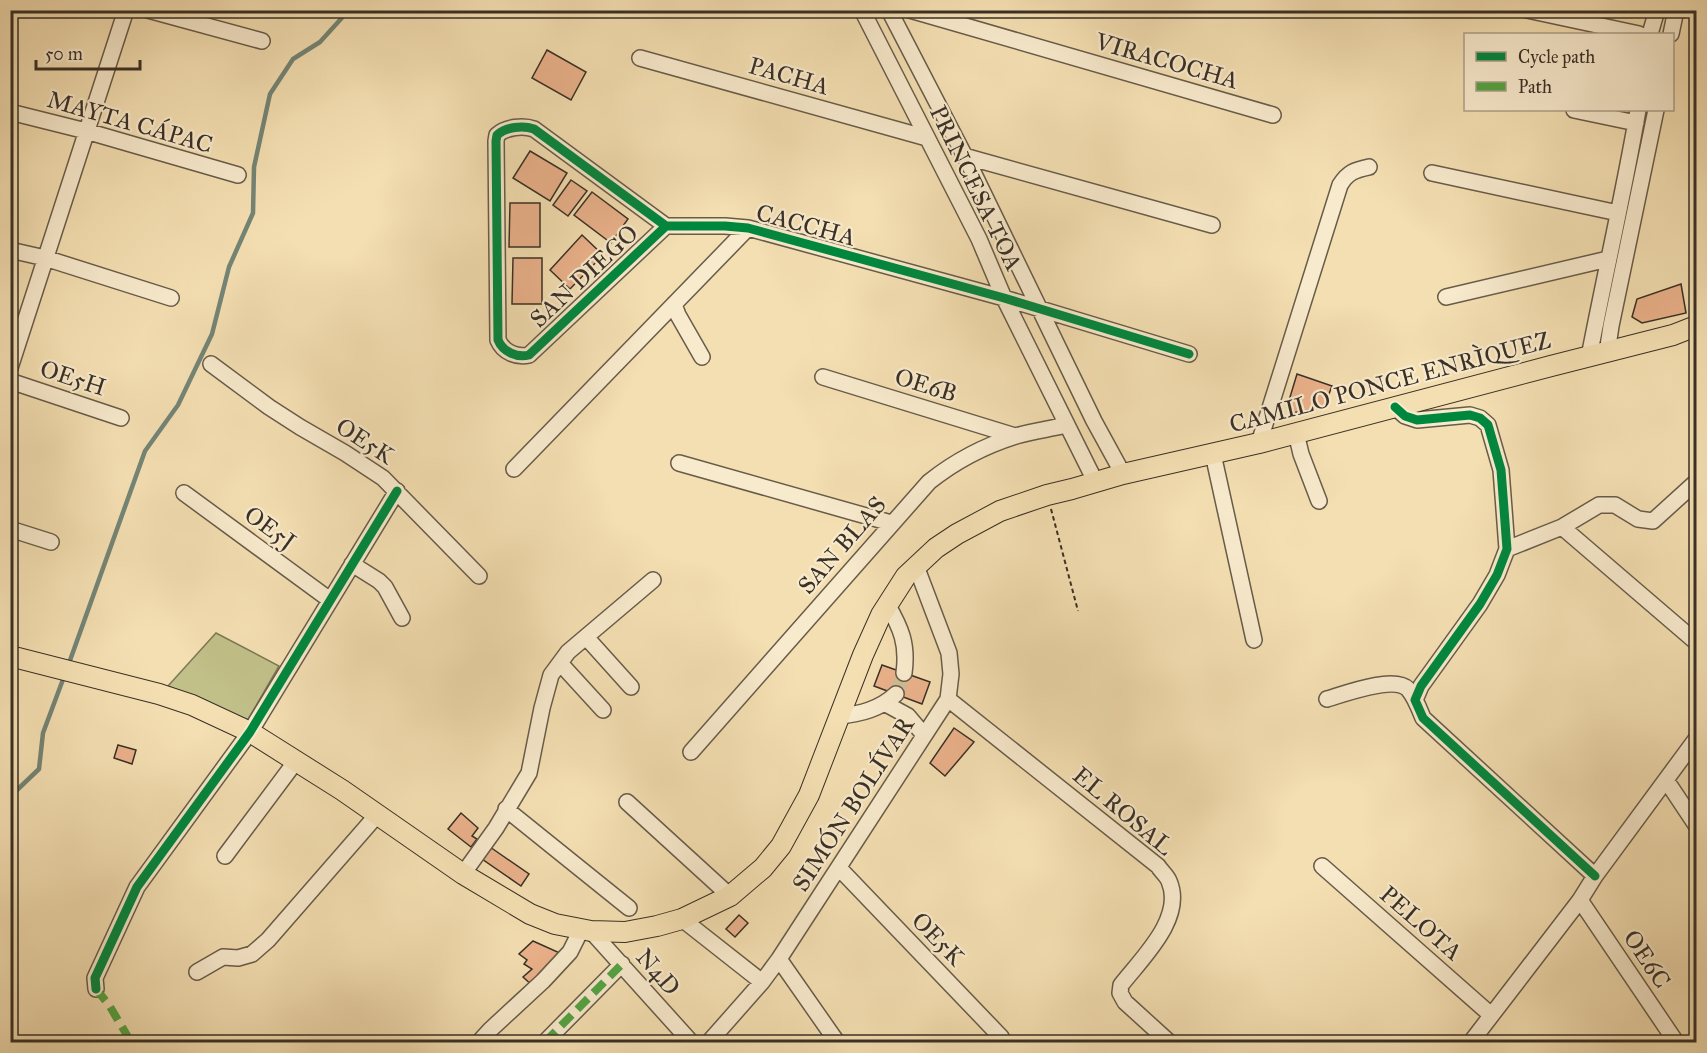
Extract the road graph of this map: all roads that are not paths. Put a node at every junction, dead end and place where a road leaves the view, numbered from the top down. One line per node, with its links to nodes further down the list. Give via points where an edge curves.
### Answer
1 (126, 10): 19 (street)
2 (148, 10): 12 (street)
3 (862, 10): 20 (street, PRINCESA TOA)
4 (889, 10): 21 (street, PRINCESA TOA)
5 (910, 10): 17 (street, VIRACOCHA)
6 (1527, 10): 9 (street)
7 (1657, 10): 10 (street)
8 (1676, 10): 11 (street)
9 (1634, 33)
10 (1650, 33)
11 (1671, 33)
12 (262, 40)
13 (640, 58): 20 (street, PACHA)
14 (1584, 111): 18 (street)
15 (1656, 111): 39 (street, via 1611,326)
16 (10, 112): 19 (street, MAYTA CÁPAC)
17 (1274, 115)
18 (1637, 116): 25 (street)
19 (86, 131): 24 (street, MAYTA CÁPAC); 30 (street)
20 (927, 138): 34 (street, PRINCESA TOA, via 980,239)
21 (964, 156): 26 (street); 36 (street, PRINCESA TOA)
22 (1369, 167): 50 (street, via 1352,171 1340,185)
23 (1432, 173): 25 (street)
24 (238, 176)
25 (1618, 213): 31 (street)
26 (1212, 225)
27 (666, 226): 27 (street, SAN DIEGO, via 529,354 517,355 501,347 496,153 497,135 502,131 523,126 534,129); 28 (street, CACCHA)
28 (748, 228): 34 (street, CACCHA); 35 (street)
29 (10, 250): 30 (street)
30 (45, 258): 33 (street); 42 (street)
31 (1608, 259): 32 (street); 39 (street)
32 (1446, 297)
33 (171, 298)
34 (1004, 298): 36 (street, CACCHA); 47 (street, PRINCESA TOA)
35 (674, 304): 40 (street); 53 (street)
36 (1041, 310): 38 (street, CACCHA); 54 (street, PRINCESA TOA)
37 (1696, 326): 39 (main road, CAMILO PONCE ENRÌQUEZ)
38 (1189, 354)
39 (1598, 355): 45 (main road, CAMILO PONCE ENRÌQUEZ)
40 (702, 357)
41 (211, 364): 57 (street, OE5K, via 268,407 375,472)
42 (10, 368)
43 (823, 377): 49 (street, OE6B)
44 (10, 381): 46 (street, OE5H)
45 (1395, 407): 48 (main road, CAMILO PONCE ENRÌQUEZ); 64 (street, via 1417,420 1470,415 1488,425 1500,470)
46 (121, 418)
47 (1066, 425): 49 (street, SAN BLAS); 56 (street, PRINCESA TOA)
48 (1296, 433): 50 (main road, CAMILO PONCE ENRÌQUEZ); 59 (street)
49 (1015, 436): 60 (street, SAN BLAS, via 949,466)
50 (1259, 443): 51 (main road, CAMILO PONCE ENRÌQUEZ)
51 (1213, 453): 54 (main road, CAMILO PONCE ENRÌQUEZ); 73 (street)
52 (679, 463): 60 (street)
53 (514, 469)
54 (1124, 474): 56 (main road, CAMILO PONCE ENRÌQUEZ)
55 (1696, 482): 61 (street, via 1653,521 1638,519 1615,505 1599,505)
56 (1096, 483): 66 (main road, CAMILO PONCE ENRÌQUEZ, via 1000,511 957,534)
57 (397, 491): 65 (street); 67 (street, OE5K)
58 (184, 493): 69 (street, OE5J)
59 (1319, 501)
60 (891, 523): 87 (street, SAN BLAS)
61 (1562, 527): 64 (street); 74 (street)
62 (10, 529): 63 (street)
63 (51, 542)
64 (1507, 549): 81 (street, via 1480,604)
65 (352, 564): 69 (street); 71 (street, via 385,587)
66 (916, 566): 70 (main road, CAMILO PONCE ENRÌQUEZ); 79 (street, SIMÓN BOLÍVAR, via 949,653)
67 (479, 576)
68 (653, 580): 72 (street)
69 (330, 600): 84 (street)
70 (887, 604): 77 (street, via 904,642); 83 (main road, CAMILO PONCE ENRÌQUEZ)
71 (402, 618)
72 (586, 637): 76 (street); 78 (street)
73 (1254, 640)
74 (1696, 642)
75 (10, 656): 84 (main road, CAMILO PONCE ENRÌQUEZ, via 192,705)
76 (560, 663): 82 (street); 91 (street, via 551,675 529,773)
77 (904, 673)
78 (632, 687)
79 (948, 699): 85 (street, SIMÓN BOLÍVAR); 116 (street, EL ROSAL, via 1158,866 1169,881 1173,897 1170,915 1162,932 1121,985 1120,993)
80 (1327, 699): 81 (street, via 1401,684)
81 (1415, 700): 98 (street, via 1423,718)
82 (603, 710)
83 (839, 716): 85 (street, via 868,711 891,699); 99 (main road, CAMILO PONCE ENRÌQUEZ, via 809,795 781,846 763,868)
84 (250, 732): 88 (main road, CAMILO PONCE ENRÌQUEZ); 108 (street, via 136,887 95,978)
85 (924, 735): 96 (street, SIMÓN BOLÍVAR)
86 (1696, 739): 89 (street)
87 (691, 752)
88 (296, 761): 92 (main road, CAMILO PONCE ENRÌQUEZ); 94 (street)
89 (1666, 780): 93 (street); 98 (street)
90 (627, 802): 99 (street)
91 (506, 809): 97 (street); 101 (street)
92 (377, 815): 97 (main road, CAMILO PONCE ENRÌQUEZ); 106 (street, via 252,954 223,957)
93 (1696, 825)
94 (225, 856)
95 (1322, 866): 109 (street, PELOTA)
96 (839, 868): 104 (street, SIMÓN BOLÍVAR); 115 (street, OE5K)
97 (463, 874): 103 (main road, CAMILO PONCE ENRÌQUEZ, via 530,914)
98 (1595, 876): 100 (street)
99 (730, 896): 102 (main road, CAMILO PONCE ENRÌQUEZ)
100 (1580, 900): 109 (street); 118 (street, OE6C)
101 (629, 908)
102 (682, 919): 103 (main road, CAMILO PONCE ENRÌQUEZ, via 625,932); 107 (street)
103 (586, 930): 105 (street, N4D); 110 (street, via 543,981)
104 (779, 959): 107 (street, SIMÓN BOLÍVAR); 114 (street)
105 (622, 964): 111 (street); 112 (street, N4D)
106 (197, 972)
107 (762, 982): 113 (street, SIMÓN BOLÍVAR)
108 (96, 989)
109 (1491, 1015): 117 (street)
110 (479, 1042)
111 (545, 1042)
112 (691, 1042)
113 (710, 1042)
114 (837, 1042)
115 (1003, 1042)
116 (1169, 1042)
117 (1471, 1042)
118 (1676, 1042)

